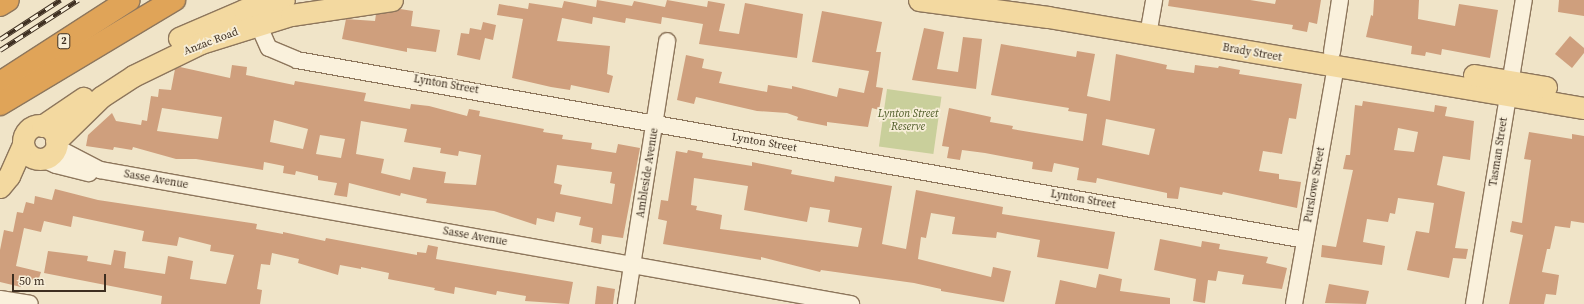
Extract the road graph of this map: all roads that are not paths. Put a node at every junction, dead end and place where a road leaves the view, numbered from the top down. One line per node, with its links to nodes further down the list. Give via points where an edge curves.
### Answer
1 (8, 0): 10 (highway)
2 (129, 0): 16 (highway, 2)
3 (174, 0): 19 (highway)
4 (284, 0): 12 (main road, Anzac Road)
5 (392, 0): 12 (main road, Anzac Road, via 292,15)
6 (919, 0): 11 (main road, Brady Street)
7 (1154, 0): 13 (street)
8 (1340, 0): 15 (street, Purslowe Street)
9 (1524, 0): 17 (street, Tasman Street)
10 (0, 5)
11 (1014, 5): 13 (main road, Brady Street)
12 (255, 16): 21 (street, Lynton Street, via 269,48 288,58); 22 (main road, Anzac Road, via 177,39 129,64); 24 (main road, Anzac Road, via 133,76 102,97)
13 (1149, 28): 15 (main road, Brady Street)
14 (668, 41): 21 (street, Ambleside Avenue)
15 (1334, 59): 17 (main road, Brady Street); 26 (street, Purslowe Street)
16 (0, 83)
17 (1509, 88): 18 (main road, Brady Street); 20 (main road, Brady Street); 33 (street, Tasman Street)
18 (1584, 94)
19 (0, 104)
20 (1584, 108)
21 (656, 124): 26 (street, Lynton Street); 27 (street, Ambleside Avenue)
22 (42, 126): 23 (main road, via 27,132); 24 (main road, via 52,130)
23 (23, 144): 24 (main road, via 28,154); 25 (main road, Anzac Road)
24 (48, 151): 25 (main road, Anzac Road); 27 (street, Sasse Avenue, via 100,170)
25 (4, 181)
26 (1306, 240): 32 (street, Purslowe Street)
27 (633, 266): 30 (street, Ambleside Avenue); 31 (street, Sasse Avenue)
28 (0, 299): 29 (street)
29 (30, 304)
30 (626, 304)
31 (851, 304)
32 (1294, 304)
33 (1474, 304)

